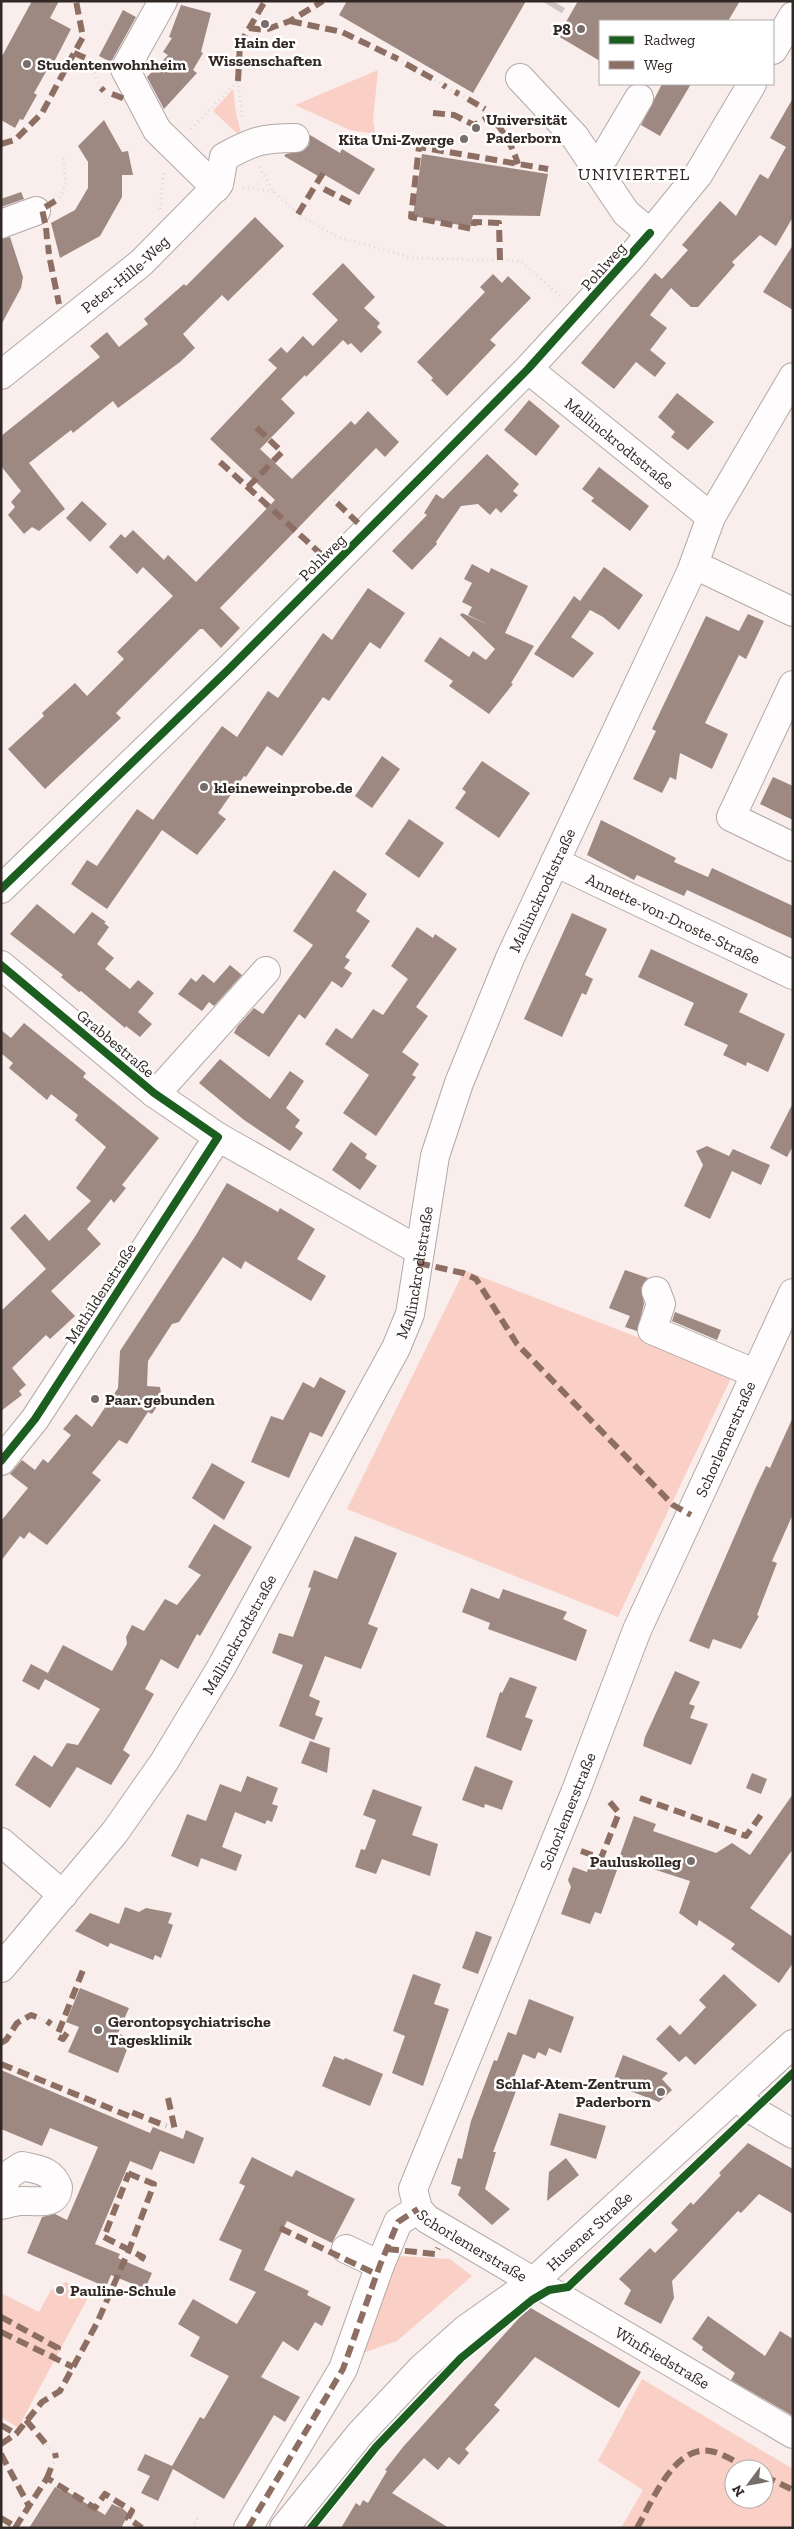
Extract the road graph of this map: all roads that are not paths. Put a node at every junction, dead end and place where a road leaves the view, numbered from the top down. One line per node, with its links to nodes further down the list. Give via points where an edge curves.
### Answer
1 (163, 1): 9 (street, via 124,69 157,130)
2 (793, 16): 3 (street)
3 (781, 49)
4 (520, 78): 8 (street, via 575,137)
5 (751, 85): 12 (street, Pohlweg, via 698,175)
6 (640, 98): 8 (street, via 604,156)
7 (295, 138): 9 (street, via 267,138 224,157)
8 (594, 163): 12 (street, via 626,213)
9 (218, 186): 14 (street, Peter-Hille-Weg, via 141,263)
10 (44, 207): 11 (street)
11 (1, 224)
12 (650, 233): 13 (street, Pohlweg)
13 (528, 369): 16 (street, Mallinckrodtstraße); 23 (street, Pohlweg, via 229,669)
14 (1, 375)
15 (789, 393): 16 (street, Mallinckrodtstraße)
16 (712, 517): 17 (street, Mallinckrodtstraße)
17 (695, 565): 18 (street); 22 (street, Mallinckrodtstraße)
18 (793, 612)
19 (793, 686): 20 (street)
20 (784, 727): 21 (street, via 731,817)
21 (793, 846)
22 (555, 862): 26 (street, Annette-von-Droste-Straße); 29 (street, Mallinckrodtstraße, via 510,958 459,1083 436,1156)
23 (1, 889)
24 (1, 965): 27 (street, Grabbestraße)
25 (266, 971): 27 (street, Grabbestraße)
26 (793, 975)
27 (154, 1093): 28 (street, Grabbestraße)
28 (218, 1137): 29 (street, Grabbestraße); 33 (street, Mathildenstraße, via 36,1420)
29 (420, 1251): 35 (street, Mallinckrodtstraße, via 410,1314 396,1348 222,1666 158,1770 115,1832)
30 (656, 1291): 32 (street, via 661,1304 652,1330)
31 (793, 1293): 32 (street, Schorlemerstraße)
32 (754, 1373): 40 (street, Schorlemerstraße, via 637,1630 575,1793 413,2189)
33 (1, 1460)
34 (1, 1842): 35 (street)
35 (62, 1895): 36 (street, Mallinckrodtstraße)
36 (1, 1968)
37 (793, 2044): 38 (street, Husener Straße)
38 (737, 2097): 39 (street, via 754,2112); 43 (street, Husener Straße)
39 (793, 2134)
40 (418, 2209): 42 (street, via 398,2222); 43 (street, Schorlemerstraße, via 427,2219)
41 (346, 2249): 42 (street)
42 (380, 2265): 45 (street, via 343,2369)
43 (534, 2281): 44 (street, Winfriedstraße); 46 (street, Husener Straße, via 466,2329 421,2369 360,2434)
44 (793, 2434)
45 (248, 2528)
46 (284, 2528)

